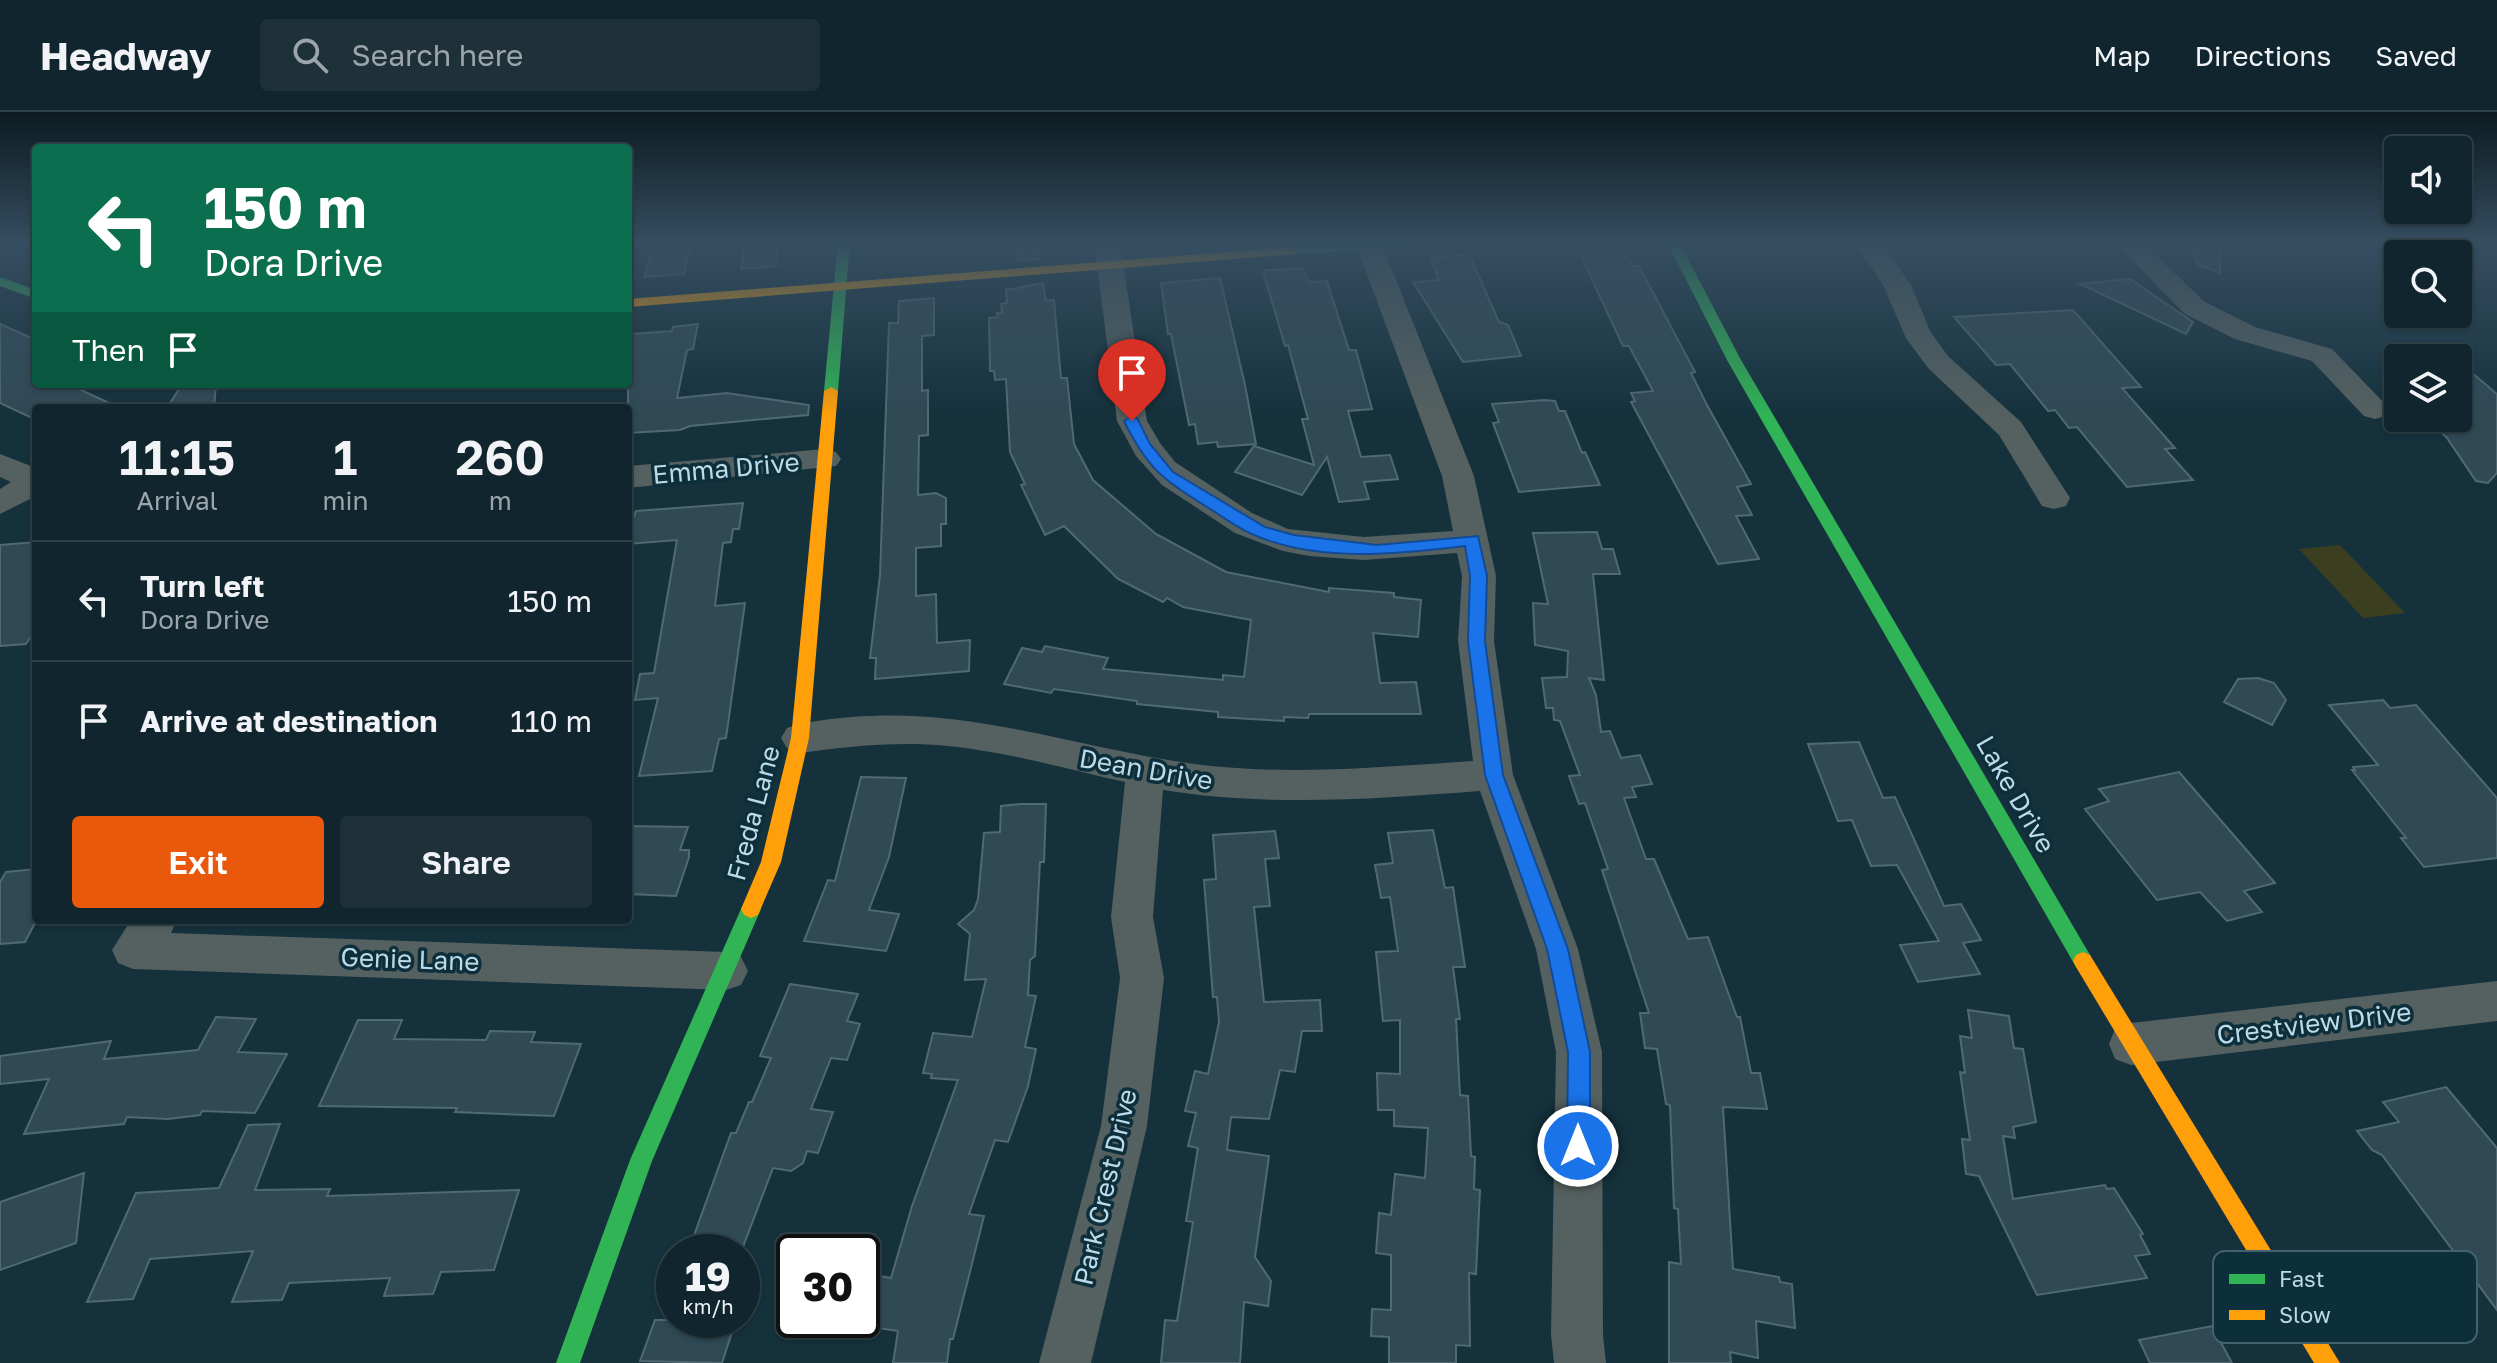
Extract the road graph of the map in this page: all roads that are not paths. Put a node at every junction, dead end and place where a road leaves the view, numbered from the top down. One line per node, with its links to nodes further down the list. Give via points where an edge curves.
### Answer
1 (661, 300): 8 (street)
2 (839, 300): 10 (street, Freda Lane)
3 (1115, 300): 17 (street, via 1132,421 1167,476 1259,531 1294,541 1377,550)
4 (1391, 300): 17 (street, via 1458,476)
5 (1703, 300): 24 (street, Lake Drive)
6 (1903, 300): 15 (street, via 1916,332 1938,362 2010,429)
7 (2187, 300): 9 (street, via 2245,333 2322,355)
8 (632, 303)
9 (2375, 409)
10 (825, 459): 12 (street, Emma Drive); 18 (street, Freda Lane)
11 (0, 464): 13 (street)
12 (632, 477)
13 (32, 480)
14 (32, 484): 16 (street)
15 (2054, 498)
16 (0, 503)
17 (1472, 540): 20 (street, via 1479,576 1476,641)
18 (800, 738): 19 (street, Dean Drive, via 882,727 969,733); 22 (street, Freda Lane, via 771,862)
19 (1145, 772): 20 (street, Dean Drive, via 1226,783 1334,785); 28 (street, Park Crest Drive, via 1132,917 1142,978 1124,1126)
20 (1494, 775): 29 (street, via 1557,949 1579,1052)
21 (153, 924): 22 (street, Genie Lane, via 133,950)
22 (726, 971): 27 (street, Freda Lane, via 641,1160)
23 (2497, 1001): 24 (street, Crestview Drive)
24 (2131, 1044): 25 (street, Lake Drive)
25 (2259, 1251)
26 (2316, 1343): 30 (street, Lake Drive)
27 (568, 1363)
28 (1065, 1363)
29 (1580, 1363)
30 (2328, 1363)

